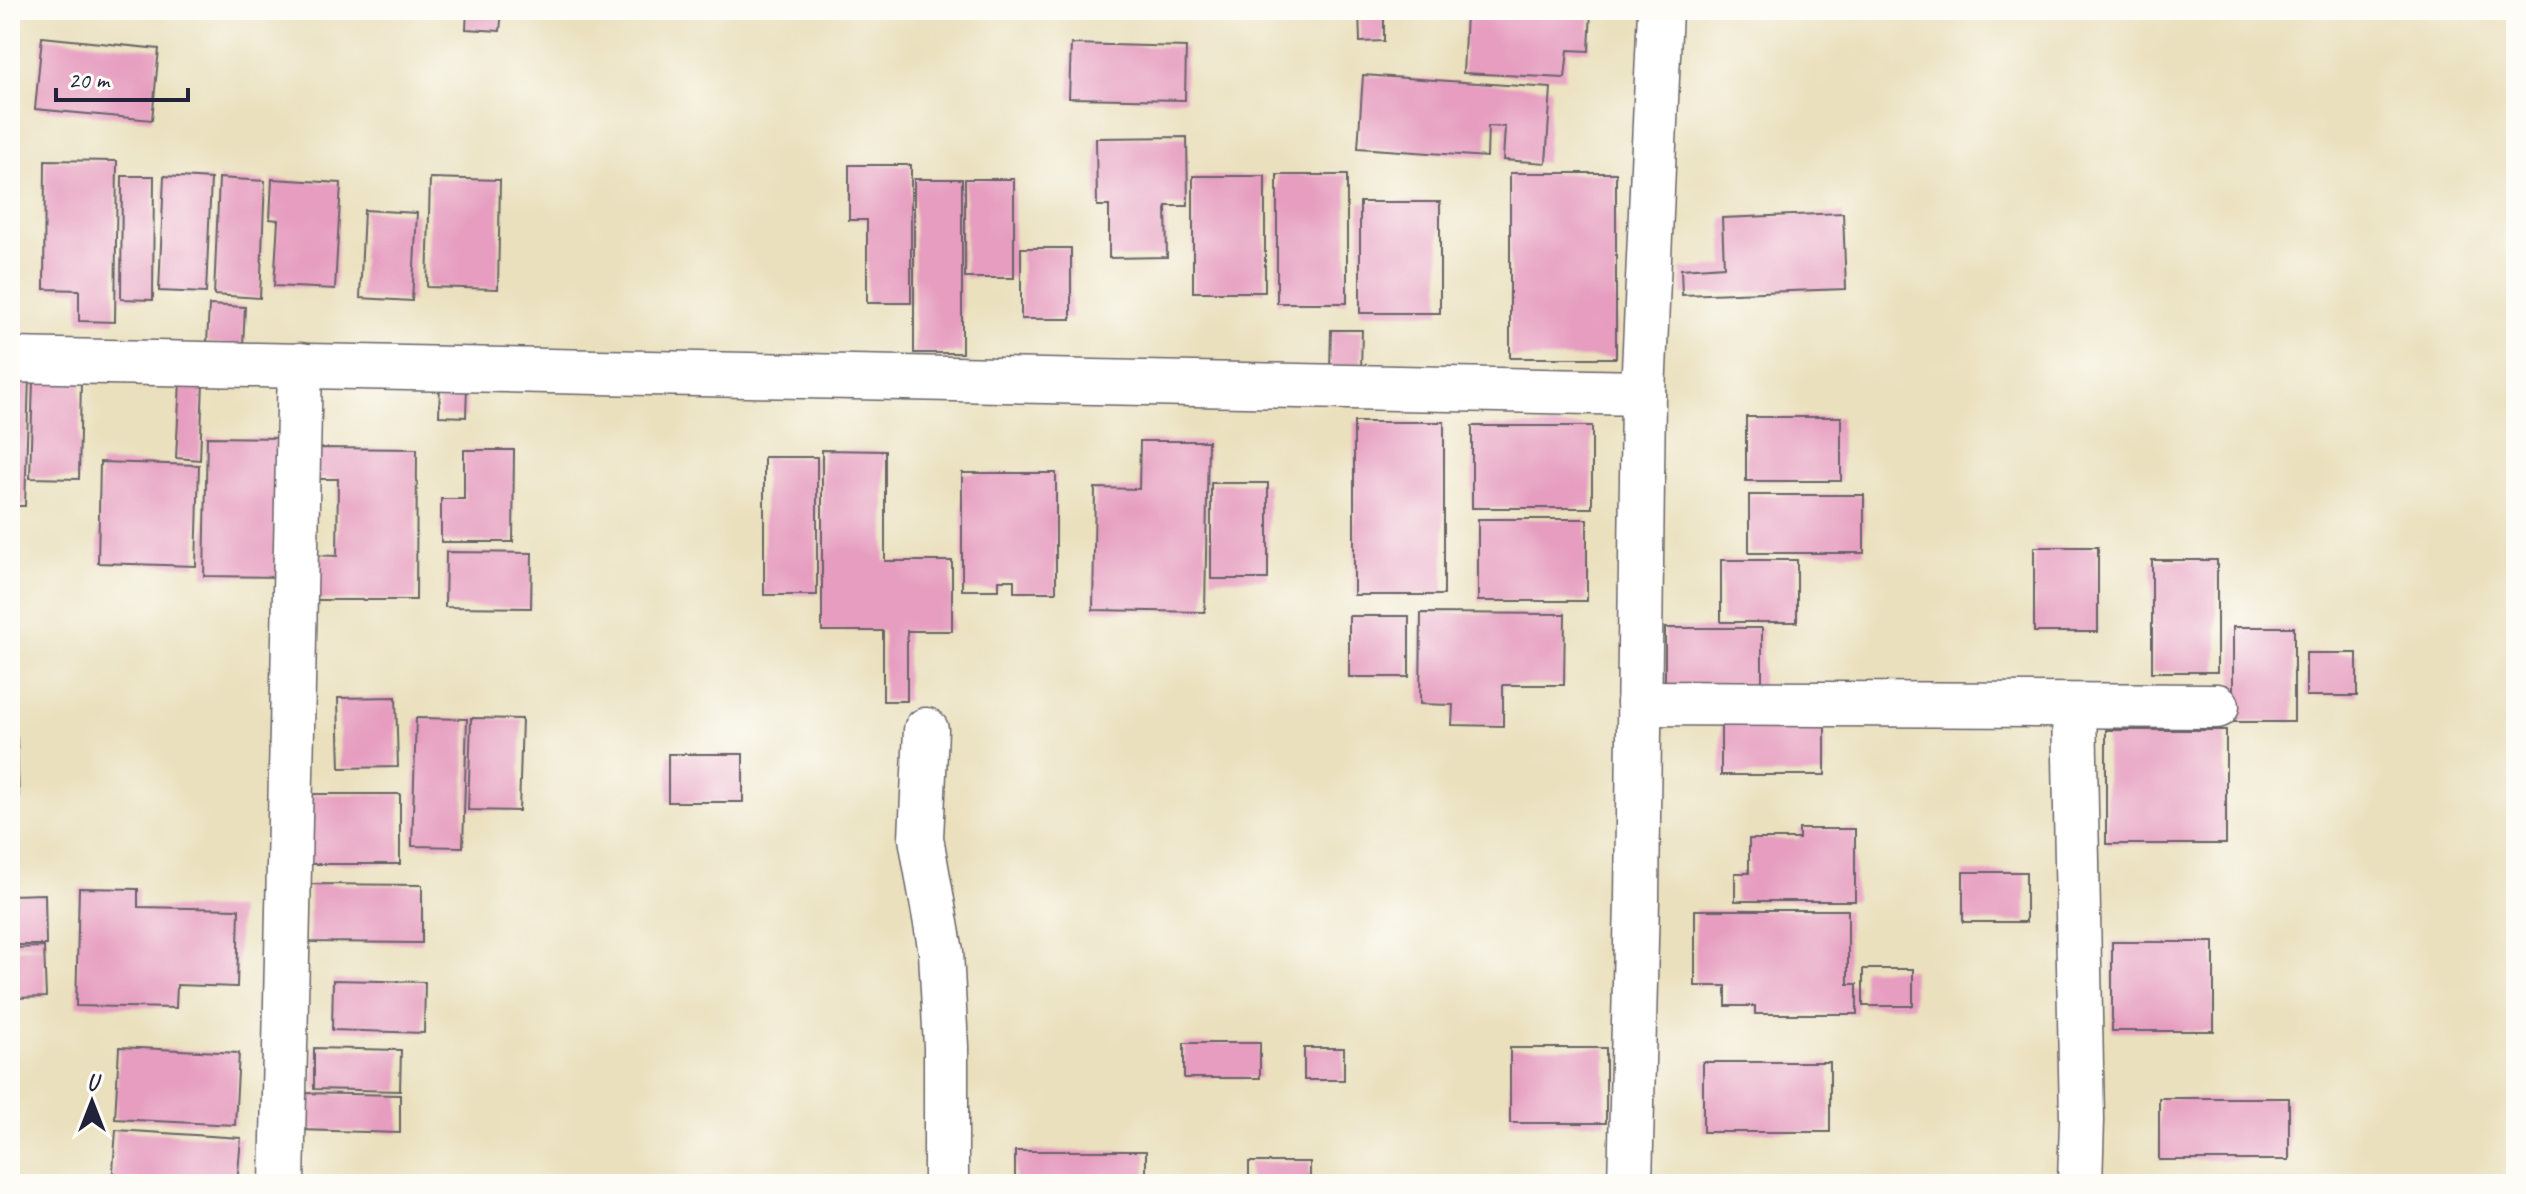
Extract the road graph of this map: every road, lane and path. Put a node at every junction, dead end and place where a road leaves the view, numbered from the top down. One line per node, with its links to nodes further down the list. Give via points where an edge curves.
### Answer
1 (1660, 10): 4 (street)
2 (10, 360): 3 (street)
3 (300, 365): 4 (street); 9 (street)
4 (1643, 393): 5 (street)
5 (1639, 703): 6 (street); 11 (street)
6 (2074, 706): 7 (street); 12 (street)
7 (2217, 706)
8 (926, 730): 10 (street, via 921,838 941,952)
9 (282, 1184)
10 (946, 1184)
11 (1630, 1184)
12 (2080, 1184)

